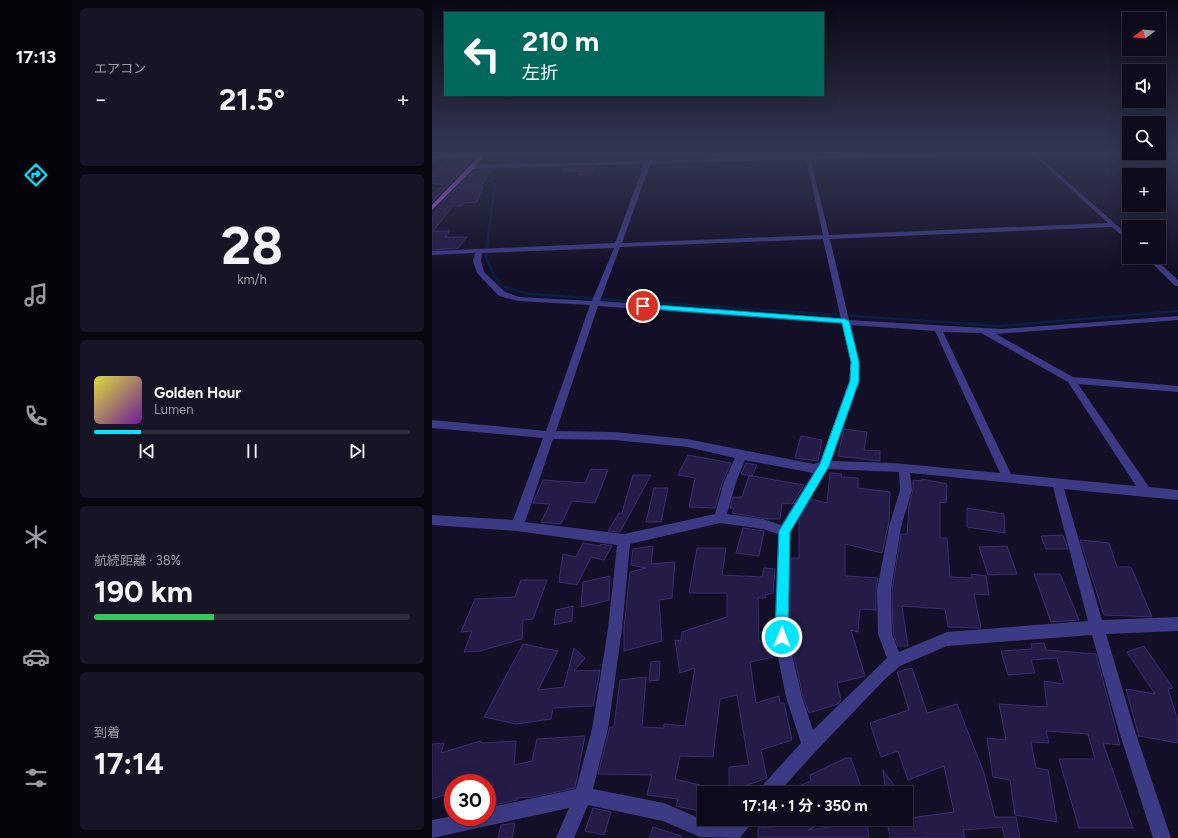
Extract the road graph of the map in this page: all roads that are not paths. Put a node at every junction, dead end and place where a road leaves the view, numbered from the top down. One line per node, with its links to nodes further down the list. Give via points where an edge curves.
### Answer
1 (448, 192): 5 (main road)
2 (637, 192): 9 (street)
3 (816, 192): 8 (street)
4 (1078, 192): 6 (street)
5 (432, 208)
6 (1114, 225): 7 (street); 8 (street)
7 (1122, 232)
8 (827, 237): 9 (street); 16 (street)
9 (617, 246): 10 (street); 14 (street)
10 (479, 250): 11 (street); 14 (street, via 477,261 481,273 502,294 518,299)
11 (432, 253)
12 (1157, 264): 13 (street)
13 (1178, 284)
14 (595, 302): 16 (street); 22 (street)
15 (1178, 318): 18 (street, via 1002,332)
16 (845, 321): 17 (street); 24 (street, via 855,362 854,381)
17 (938, 329): 18 (street); 26 (street)
18 (982, 330): 19 (street)
19 (1071, 380): 20 (street); 28 (street)
20 (1178, 389)
21 (432, 424): 22 (street)
22 (550, 435): 23 (street, via 614,436 687,443); 32 (street)
23 (742, 455): 24 (street, via 814,469); 30 (street, via 730,482)
24 (824, 466): 25 (street); 33 (street)
25 (904, 468): 26 (street); 37 (street, via 906,490 895,527 884,590 885,634)
26 (1008, 479): 27 (street)
27 (1057, 483): 28 (street); 36 (street)
28 (1144, 491): 29 (street)
29 (1178, 495)
30 (720, 518): 33 (street, via 763,524); 34 (street)
31 (432, 520): 32 (street)
32 (517, 526): 34 (street)
33 (784, 531): 38 (street, via 782,637 794,697)
34 (624, 540): 40 (street, via 615,629 600,729)
35 (1178, 624): 36 (street)
36 (1098, 628): 37 (street, via 947,640); 45 (street, via 1133,754)
37 (895, 661): 38 (street)
38 (810, 745): 39 (street)
39 (773, 786)
40 (583, 796): 42 (street); 43 (street, via 664,812 700,828); 44 (street)
41 (739, 826): 43 (street)
42 (432, 829)
43 (732, 835)
44 (565, 838)
45 (1162, 838)

